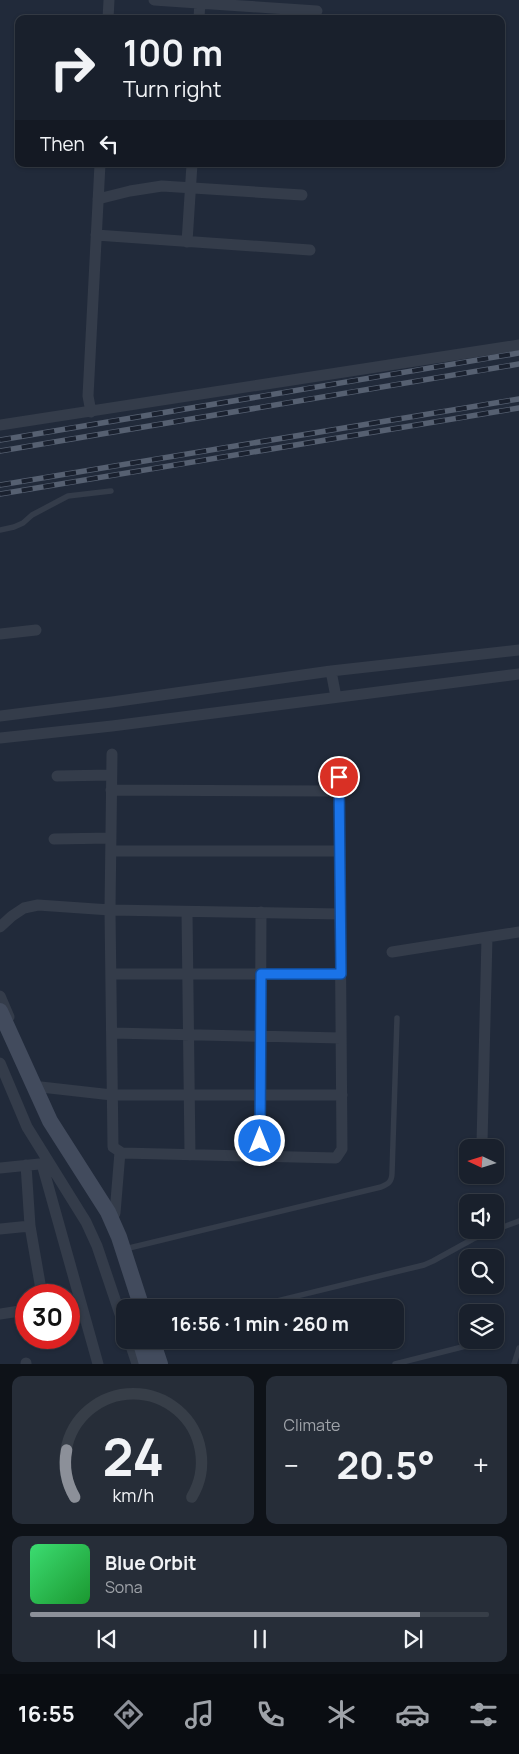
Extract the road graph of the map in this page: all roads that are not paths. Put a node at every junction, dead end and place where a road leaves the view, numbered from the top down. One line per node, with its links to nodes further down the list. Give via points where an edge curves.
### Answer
1 (109, 0): 5 (street)
2 (154, 0): 3 (street)
3 (200, 1): 4 (street); 6 (street)
4 (317, 11)
5 (108, 15)
6 (199, 15)
7 (100, 167): 11 (street)
8 (192, 167): 9 (street)
9 (190, 187): 10 (street); 11 (street, via 162,186); 13 (street)
10 (302, 195)
11 (98, 199): 12 (street)
12 (96, 235): 13 (street); 16 (street, via 88,396)
13 (187, 242): 14 (street)
14 (310, 250)
15 (519, 344): 16 (street)
16 (91, 412): 17 (street)
17 (0, 425)
18 (111, 491): 19 (lane, via 68,496 23,523)
19 (0, 530)
20 (36, 630): 21 (street)
21 (0, 634)
22 (519, 650): 23 (street)
23 (331, 671): 25 (street); 26 (street)
24 (519, 674): 25 (street)
25 (336, 697): 27 (street)
26 (0, 716)
27 (0, 738)
28 (112, 754): 30 (street)
29 (339, 764): 33 (street)
30 (111, 775): 31 (street); 32 (street)
31 (57, 776)
32 (111, 790): 33 (street); 34 (street)
33 (339, 791): 36 (street)
34 (111, 838): 35 (street); 37 (street)
35 (54, 839)
36 (340, 850): 37 (street); 41 (street)
37 (111, 851): 38 (street)
38 (110, 910): 39 (street); 42 (street, via 38,905 24,908); 46 (street)
39 (187, 912): 40 (street); 47 (street)
40 (261, 912): 41 (street); 48 (street)
41 (340, 914): 49 (street)
42 (0, 927)
43 (519, 932): 44 (street)
44 (487, 937): 45 (street); 64 (street)
45 (392, 952)
46 (111, 974): 47 (street); 53 (street)
47 (188, 974): 48 (street); 55 (street)
48 (261, 974): 49 (street); 56 (street)
49 (341, 974): 57 (street)
50 (0, 996): 51 (street)
51 (3, 1017): 59 (street); 77 (street, via 50,1121 108,1212)
52 (397, 1018): 77 (lane, via 392,1180 389,1184)
53 (112, 1033): 55 (street); 60 (street)
54 (0, 1035): 77 (street, via 41,1125 99,1217)
55 (188, 1035): 56 (street); 61 (street)
56 (261, 1036): 57 (street); 62 (street)
57 (341, 1038): 63 (street)
58 (0, 1063): 68 (street)
59 (42, 1087): 60 (street); 71 (street, via 54,1114)
60 (112, 1095): 61 (street); 65 (street, via 113,1147)
61 (189, 1095): 62 (street); 66 (street)
62 (260, 1095): 63 (street); 67 (street)
63 (342, 1096): 67 (street, via 342,1150 336,1158)
64 (482, 1139)
65 (120, 1152): 66 (street); 71 (street)
66 (190, 1155): 67 (street)
67 (260, 1156)
68 (46, 1163): 69 (street); 83 (street, via 86,1222); 92 (street)
69 (26, 1165): 70 (street); 73 (street)
70 (0, 1168)
71 (115, 1213): 77 (street)
72 (519, 1220): 74 (lane)
73 (30, 1226): 75 (street); 78 (street)
74 (504, 1226)
75 (0, 1229)
76 (473, 1239): 82 (lane, via 424,1265)
77 (120, 1242): 79 (street); 80 (street); 81 (street)
78 (40, 1284)
79 (129, 1299)
80 (139, 1299)
81 (145, 1299)
82 (285, 1299)
83 (116, 1302)
84 (15, 1312): 85 (street)
85 (0, 1314)
86 (459, 1348): 97 (lane)
87 (519, 1348): 98 (lane)
88 (131, 1349): 93 (street)
89 (143, 1349): 94 (street)
90 (155, 1349): 95 (street)
91 (163, 1349): 96 (street)
92 (98, 1364)
93 (137, 1364)
94 (147, 1364)
95 (160, 1364)
96 (168, 1364)
97 (394, 1364)
98 (514, 1364)

